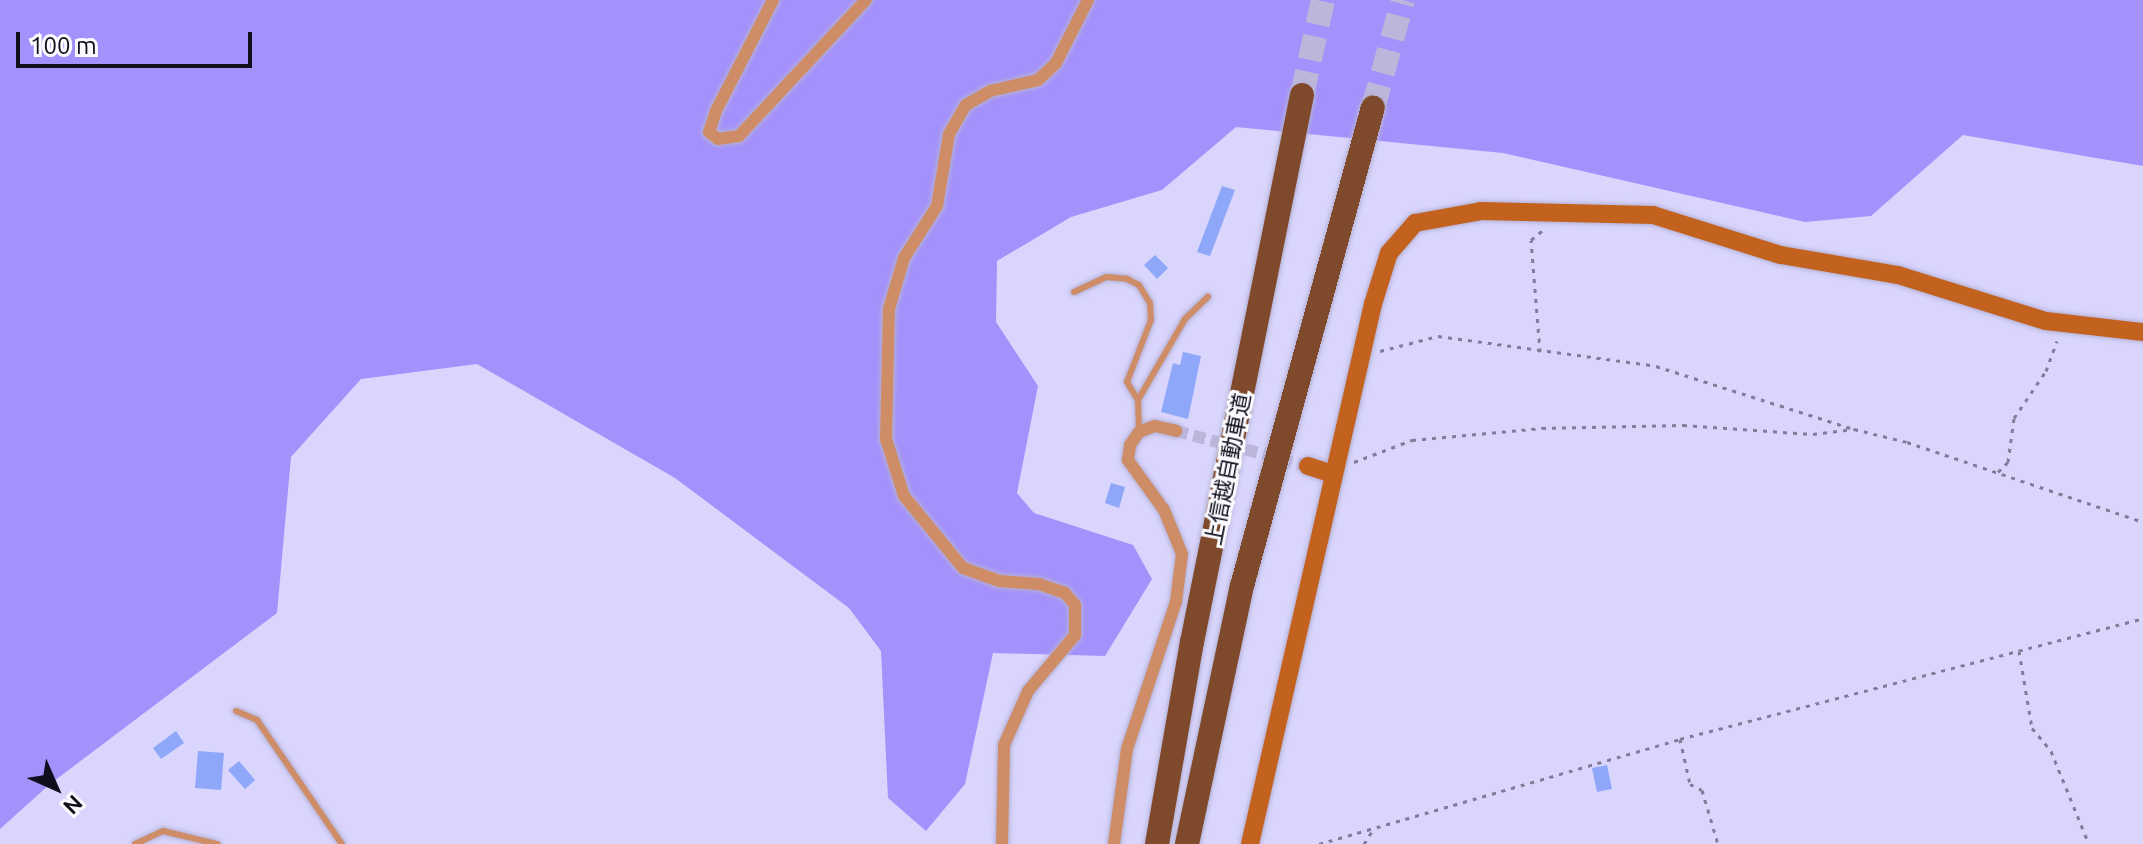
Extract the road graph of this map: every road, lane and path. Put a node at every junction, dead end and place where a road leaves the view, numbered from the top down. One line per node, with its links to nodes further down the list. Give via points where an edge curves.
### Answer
1 (773, 0): 2 (street, via 716,111 709,132 718,139 739,136)
2 (866, 0)
3 (1088, 0): 29 (street, via 1056,63 1038,80 990,91 966,105 949,134 937,206 904,258 889,309 886,439 904,496 963,568 999,581 1039,584 1065,593 1075,605 1075,635 1028,691 1004,745)
4 (1302, 95): 31 (highway, 上信越自動車道, via 1192,642)
5 (1373, 108): 32 (highway, 上信越自動車道, via 1267,489)
6 (1565, 212): 9 (street, via 1653,215 1781,255 1898,275); 11 (path, via 1531,240); 12 (street, via 1481,211 1415,223 1389,253)
7 (1074, 292): 13 (lane, via 1106,277 1127,279 1145,294 1151,320 1127,382)
8 (1208, 297): 13 (lane, via 1180,327)
9 (2064, 323): 10 (street); 18 (path, via 2046,371 2014,418 2008,462)
10 (2143, 332)
11 (1540, 352): 12 (path, via 1438,336); 14 (path, via 1656,366)
12 (1361, 356): 19 (street)
13 (1138, 400): 16 (lane)
14 (1854, 429): 18 (path); 19 (path, via 1813,434 1667,426 1447,435 1412,440)
15 (1176, 431): 16 (street, via 1155,426)
16 (1139, 432): 30 (street, via 1128,460 1164,510 1182,554 1176,602 1127,749)
17 (1308, 466): 19 (street)
18 (1998, 472): 20 (path)
19 (1333, 474): 33 (street)
20 (2143, 522)
21 (2143, 618): 22 (path)
22 (2019, 651): 24 (path); 37 (path, via 2032,728 2051,751)
23 (236, 711): 28 (lane, via 257,720)
24 (1680, 739): 25 (path, via 1496,789); 36 (path, via 1690,784 1702,790)
25 (1372, 831): 34 (path); 35 (path)
26 (135, 844): 27 (lane, via 163,831)
27 (217, 844)
28 (342, 844)
29 (1002, 844)
30 (1114, 844)
31 (1157, 844)
32 (1187, 844)
33 (1250, 844)
34 (1319, 844)
35 (1364, 844)
36 (1718, 844)
37 (2089, 844)

